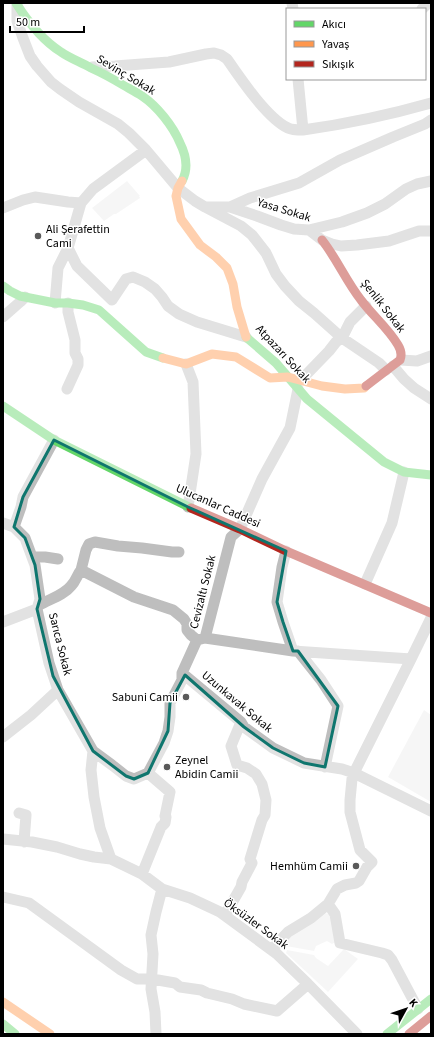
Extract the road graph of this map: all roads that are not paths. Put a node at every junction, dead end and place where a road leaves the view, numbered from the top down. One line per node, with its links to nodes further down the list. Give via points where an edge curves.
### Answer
1 (17, 4): 2 (street, Sevinç Sokak, via 28,21 49,43); 7 (street, via 17,21 30,56 51,82 79,102 118,124)
2 (90, 67): 6 (street, via 169,62 214,53 221,55 276,120 289,128); 9 (street, Sevinç Sokak, via 141,95 167,121 184,152 186,173)
3 (298, 80): 6 (street)
4 (431, 103): 6 (street, via 332,126)
5 (431, 120): 12 (street, via 340,160 299,183)
6 (303, 130)
7 (146, 150): 9 (street); 10 (street, via 93,189)
8 (431, 181): 14 (street, via 406,189 385,204 366,213)
9 (178, 188): 11 (street); 24 (street, Atpazarı Sokak, via 176,196 181,219 200,245 227,268)
10 (82, 203): 13 (street, via 35,197); 17 (street)
11 (205, 207): 12 (street, Yasa Sokak); 25 (street, via 241,226 252,235 285,286 299,302)
12 (230, 207): 14 (street, Yasa Sokak, via 294,229)
13 (3, 208)
14 (309, 230): 16 (street, Yasa Sokak)
15 (431, 231): 16 (street, Yasa Sokak, via 419,231 389,241 357,245 341,246)
16 (322, 240): 22 (street, Şenlik Sokak)
17 (68, 248): 21 (street, via 58,268); 24 (street, via 77,266 112,300 126,279 133,277 155,289 168,306 179,314)
18 (3, 286): 19 (street)
19 (25, 297): 21 (street); 23 (street)
20 (68, 302): 21 (street); 27 (street, via 99,310 146,352); 31 (street, via 78,365)
21 (55, 304)
22 (366, 306): 25 (street, via 350,322); 28 (street, Şenlik Sokak, via 401,352 402,357)
23 (3, 317)
24 (246, 337): 29 (street, Atpazarı Sokak)
25 (342, 338): 28 (street, via 379,363); 30 (street)
26 (431, 356): 28 (street)
27 (186, 364): 29 (street, via 212,354 236,357 270,378); 37 (street, via 193,382 196,454)
28 (393, 365): 30 (street, via 364,388); 32 (street, via 414,388)
29 (288, 377): 30 (street, Atpazarı Sokak)
30 (300, 385): 35 (street, Atpazarı Sokak, via 307,399 384,462); 40 (street, Cevizaltı Sokak, via 290,428 262,479)
31 (67, 389)
32 (431, 399)
33 (3, 406): 34 (street, Ulucanlar Caddesi)
34 (54, 440): 37 (street, Ulucanlar Caddesi); 39 (street, via 23,497)
35 (404, 472): 36 (street, Atpazarı Sokak); 46 (street, via 392,523)
36 (431, 475)
37 (188, 507): 40 (street, Ulucanlar Caddesi)
38 (3, 523): 39 (street)
39 (14, 527): 43 (street, Sarıca Sokak, via 25,538)
40 (240, 529): 41 (street, Ulucanlar Caddesi); 51 (street, Cevizaltı Sokak, via 231,537)
41 (286, 551): 46 (street, Ulucanlar Caddesi); 52 (street, via 277,602)
42 (179, 552): 45 (street, via 95,542 89,544 86,550)
43 (32, 557): 44 (street); 47 (street, Sarıca Sokak, via 40,599)
44 (58, 559)
45 (81, 570): 47 (street, via 70,588); 51 (street, via 134,597 173,610 184,619 191,635)
46 (365, 584): 48 (street, Ulucanlar Caddesi)
47 (38, 607): 50 (street); 55 (street, Sarıca Sokak, via 49,663)
48 (431, 613)
49 (431, 618): 53 (street)
50 (3, 622)
51 (201, 639): 52 (street); 54 (street, Cevizaltı Sokak)
52 (296, 651): 53 (street); 59 (street, via 321,680 338,706)
53 (411, 659): 61 (street)
54 (182, 673): 56 (street, Uzunkavak Sokak); 60 (street, Cevizaltı Sokak, via 182,680 170,703 168,731 164,743)
55 (58, 690): 57 (street); 58 (street, Sarıca Sokak)
56 (241, 722): 59 (street, Uzunkavak Sokak, via 273,748 304,763); 71 (street, via 231,746 237,765 256,774 262,784 266,800 265,815 250,859 252,863)
57 (3, 737)
58 (93, 752): 60 (street, via 126,776 134,779); 66 (street, via 91,770 94,797 100,828)
59 (325, 767): 61 (street, Uzunkavak Sokak)
60 (148, 773): 67 (street, via 170,792 165,822)
61 (354, 773): 62 (street, Uzunkavak Sokak); 70 (street, via 350,812 360,850 372,862 359,881 337,889)
62 (431, 811)
63 (19, 813): 65 (street, via 26,815)
64 (3, 839): 65 (street, Öksüzler Sokak)
65 (24, 842): 66 (street, Öksüzler Sokak)
66 (111, 859): 67 (street, Öksüzler Sokak)
67 (142, 874): 68 (street, Öksüzler Sokak)
68 (162, 889): 71 (street, Öksüzler Sokak, via 190,898); 73 (street, via 151,935)
69 (3, 897): 73 (street, via 29,903 137,979)
70 (328, 904): 72 (street, via 288,932); 77 (street, via 335,914 340,943 388,955)
71 (225, 915): 72 (street, Öksüzler Sokak)
72 (272, 949): 74 (street, Öksüzler Sokak)
73 (152, 978): 74 (street, via 277,1011); 82 (street)
74 (308, 984): 83 (street, Öksüzler Sokak)
75 (431, 999): 77 (street)
76 (3, 1002): 81 (street)
77 (418, 1009): 84 (street)
78 (431, 1016): 85 (street)
79 (3, 1024): 80 (street)
80 (15, 1034)
81 (50, 1034)
82 (156, 1034)
83 (357, 1034)
84 (387, 1034)
85 (409, 1034)

